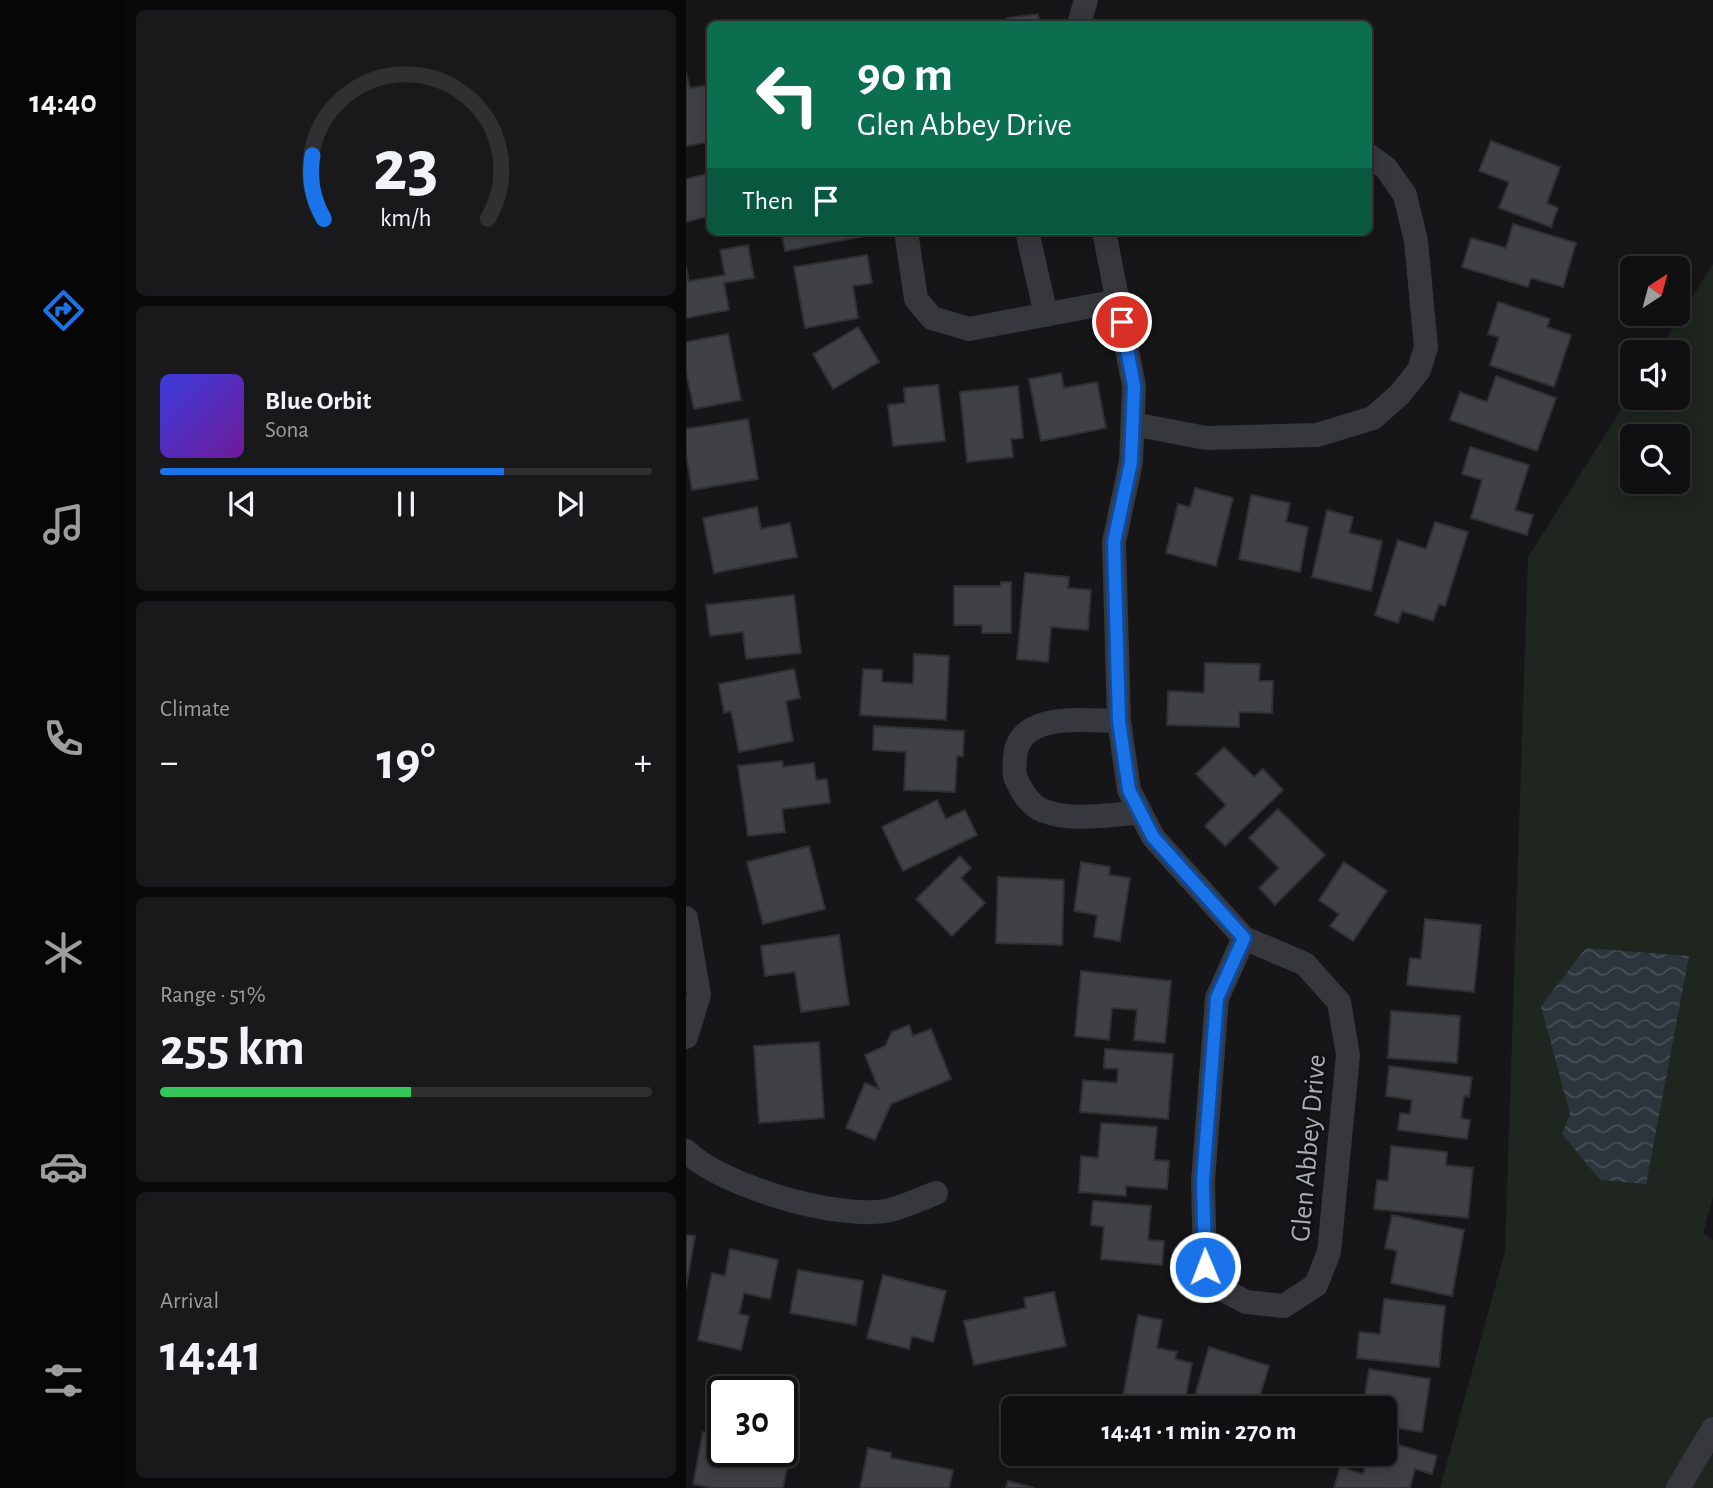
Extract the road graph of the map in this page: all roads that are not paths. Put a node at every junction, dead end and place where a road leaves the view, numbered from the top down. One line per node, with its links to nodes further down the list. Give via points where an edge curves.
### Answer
1 (1086, 0): 2 (street)
2 (1080, 21)
3 (1372, 158): 9 (street, via 1386,168 1405,195 1416,241 1426,347 1419,370 1400,394 1373,418 1317,435 1206,438)
4 (907, 235): 8 (street, via 915,299 932,318 969,329)
5 (1028, 235): 8 (street)
6 (1105, 235): 7 (street, Glen Abbey Drive)
7 (1118, 301): 8 (street); 9 (street, Glen Abbey Drive, via 1134,386)
8 (1046, 314)
9 (1133, 424): 10 (street, Glen Abbey Drive, via 1131,462 1114,542)
10 (1119, 721): 11 (street, Glen Abbey Drive, via 1129,790); 11 (street, via 1051,721 1023,735 1014,774 1023,795 1041,811 1067,817)
11 (1140, 813): 13 (street, Glen Abbey Drive, via 1153,837)
12 (686, 918): 14 (street, via 699,996)
13 (1244, 938): 13 (street, Glen Abbey Drive, via 1217,998 1203,1181 1205,1267 1220,1288 1246,1302 1284,1306 1316,1285 1329,1252 1349,1055 1339,1002 1305,964)
14 (686, 1037)
15 (686, 1151): 16 (street, via 748,1188 815,1207 884,1211)
16 (936, 1193)
17 (1713, 1429): 18 (street)
18 (1678, 1488)

